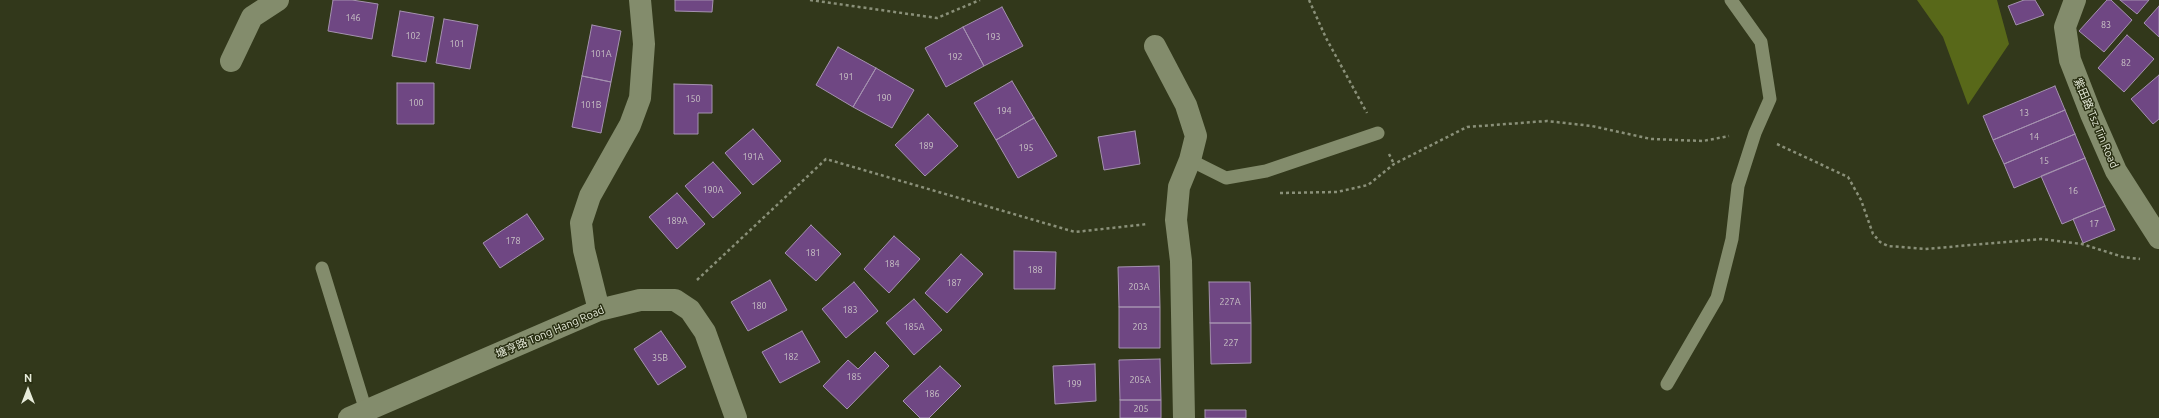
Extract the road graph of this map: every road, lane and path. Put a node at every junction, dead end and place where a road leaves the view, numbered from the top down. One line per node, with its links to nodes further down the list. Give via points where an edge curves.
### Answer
1 (278, 0): 9 (street, via 252,17)
2 (640, 0): 20 (street, via 644,44 640,98 630,125 590,196 581,223 584,250)
3 (810, 0): 4 (path, via 937,18)
4 (980, 0)
5 (1309, 0): 10 (path, via 1326,38)
6 (1731, 0): 11 (lane, via 1761,42 1770,99)
7 (2076, 0): 16 (street, 紫田路 Tsz Tin Road, via 2065,27 2070,60 2090,114 2116,171)
8 (1155, 46): 12 (street, via 1186,105 1196,136)
9 (231, 61)
10 (1378, 133): 12 (lane, via 1266,171 1226,178); 13 (path)
11 (1755, 133): 13 (path, via 1743,133 1703,142 1651,139 1567,122 1467,127); 17 (path, via 1848,177 1861,200 1873,234 1888,246 1925,249 2042,239 2082,244 2123,257); 21 (lane, via 1738,186 1732,239 1717,298)
12 (1190, 160): 15 (street, via 1178,187)
13 (1394, 164): 14 (path, via 1368,185 1337,192)
14 (1274, 193)
15 (1176, 220): 19 (path, via 1075,232 826,159); 24 (street, via 1180,261)
16 (2159, 238)
17 (2145, 258)
18 (322, 268): 22 (lane)
19 (675, 300): 20 (street, 塘亨路 Tong Hang Road, via 640,300); 23 (street, via 690,310 705,332)
20 (599, 310): 22 (street, 塘亨路 Tong Hang Road)
21 (1667, 384)
22 (357, 414)
23 (736, 418)
24 (1184, 418)

